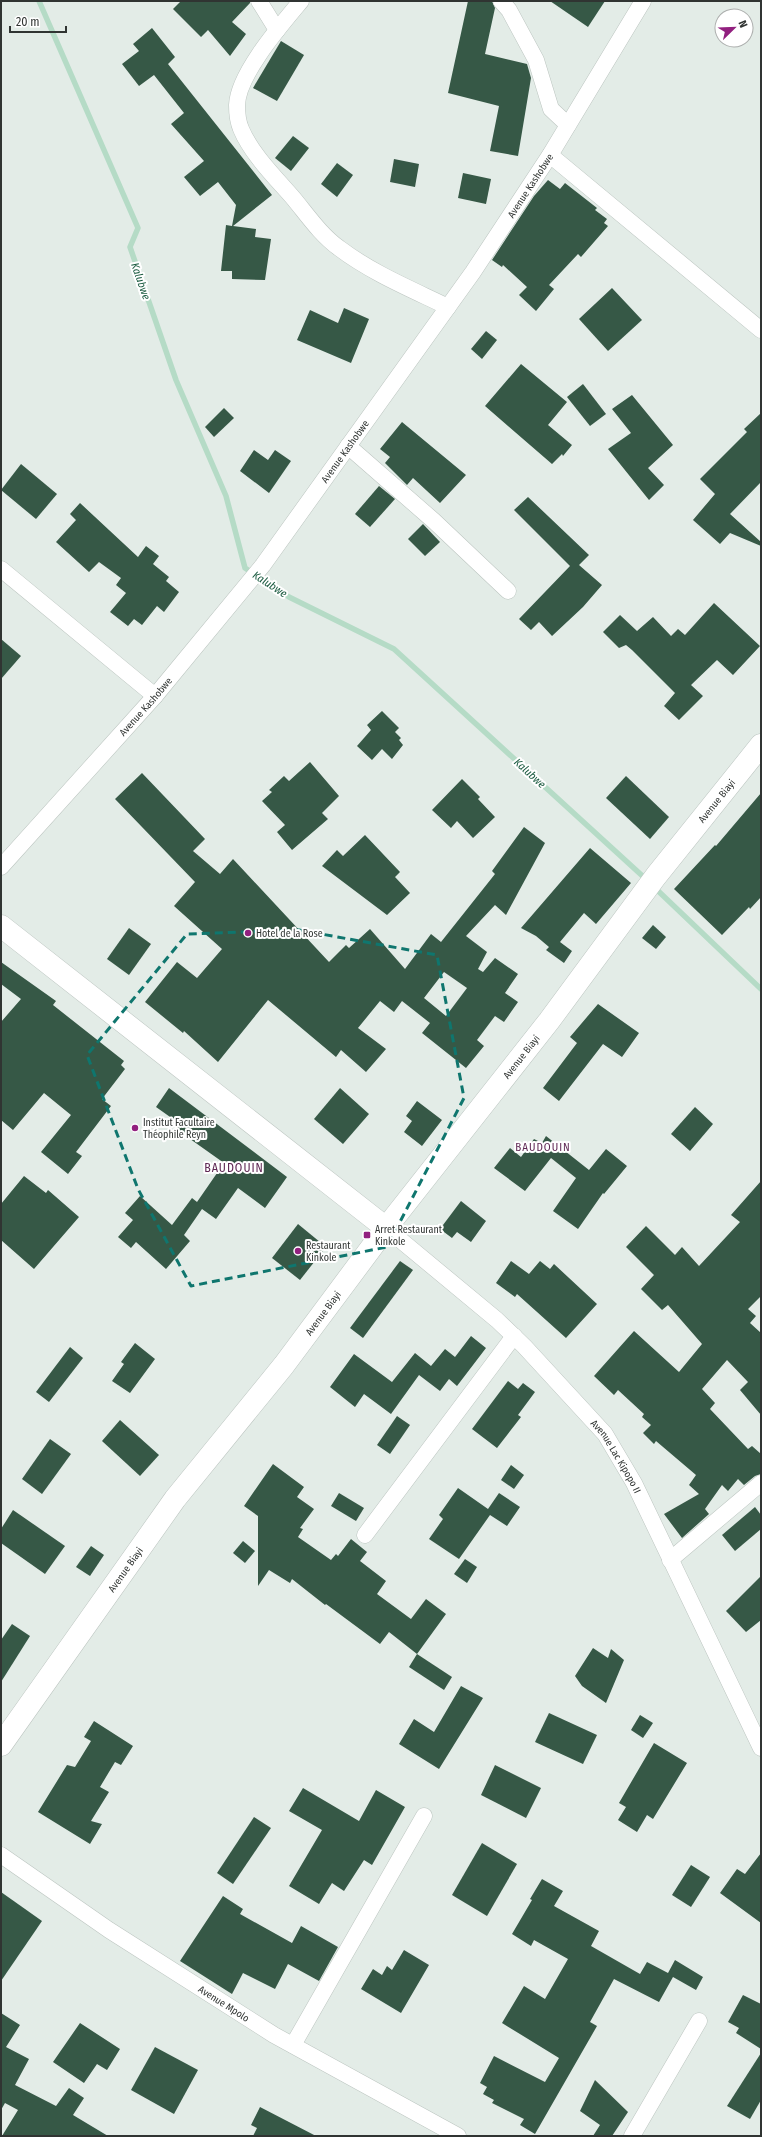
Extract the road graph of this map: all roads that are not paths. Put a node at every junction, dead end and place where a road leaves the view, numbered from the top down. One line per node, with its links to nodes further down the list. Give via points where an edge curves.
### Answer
1 (259, 1): 5 (street)
2 (301, 1): 5 (street)
3 (501, 1): 6 (street, via 509,10 536,60 551,109)
4 (643, 1): 6 (street, Avenue Kashobwe)
5 (277, 30): 8 (street, via 239,90 238,116 241,129 251,147 323,234 338,248 376,272)
6 (568, 125): 7 (street, Avenue Kashobwe)
7 (550, 155): 8 (street, Avenue Kashobwe); 9 (street)
8 (448, 307): 10 (street, Avenue Kashobwe)
9 (761, 330)
10 (348, 446): 12 (street, via 434,521); 13 (street, Avenue Kashobwe, via 263,564)
11 (1, 569): 13 (street)
12 (508, 591)
13 (155, 696): 15 (street, Avenue Kashobwe)
14 (761, 746): 17 (street, Avenue Biayi, via 653,881 549,1021)
15 (1, 867)
16 (1, 926): 17 (street)
17 (386, 1228): 18 (street, Avenue Lac Kipopo II); 22 (street, Avenue Biayi, via 284,1365 175,1499)
18 (514, 1336): 20 (street); 21 (street, Avenue Lac Kipopo II, via 605,1434 634,1482)
19 (761, 1483): 21 (street)
20 (365, 1535)
21 (670, 1560): 23 (street, Avenue Lac Kipopo II)
22 (1, 1745)
23 (761, 1748)
24 (424, 1816): 27 (street)
25 (1, 1855): 27 (street, Avenue Mpolo, via 109,1930)
26 (698, 2022): 29 (street)
27 (293, 2045): 28 (street, Avenue Mpolo)
28 (458, 2136)
29 (632, 2136)

